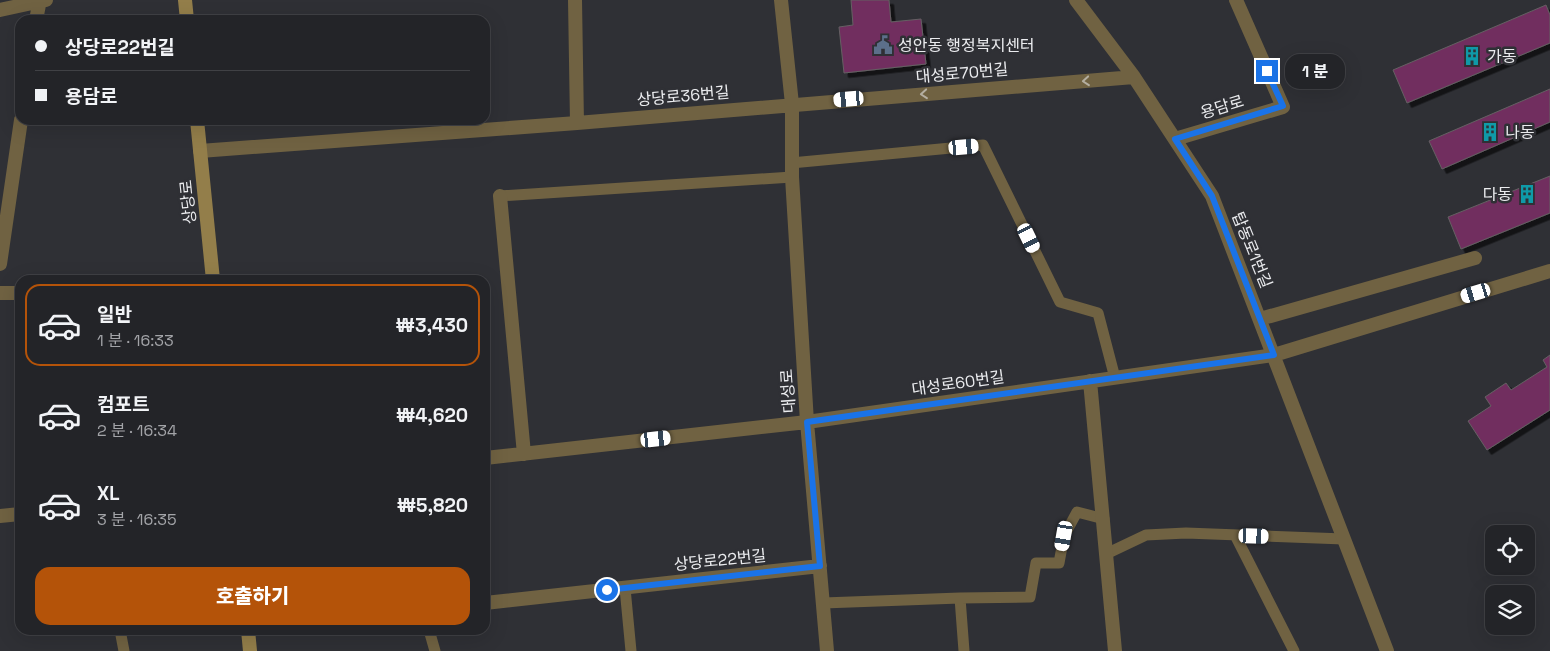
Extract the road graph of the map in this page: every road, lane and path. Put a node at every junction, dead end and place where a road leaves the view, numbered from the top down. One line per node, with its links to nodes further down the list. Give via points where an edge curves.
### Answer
1 (42, 0): 7 (street); 8 (street)
2 (186, 0): 9 (main road)
3 (576, 0): 12 (street)
4 (781, 0): 11 (street, 대성로)
5 (1076, 0): 10 (street, 탑동로1번길)
6 (1236, 0): 15 (street, 용담로, via 1283,106)
7 (0, 10)
8 (38, 15)
9 (188, 15)
10 (1134, 77): 11 (street, 대성로70번길, one-way to 11); 15 (street, 탑동로1번길)
11 (792, 104): 12 (street, 상당로36번길); 17 (street, 대성로)
12 (577, 122): 16 (street, 상당로36번길)
13 (20, 125): 20 (street)
14 (197, 125): 16 (main road, 상당로)
15 (1175, 139): 25 (street, 탑동로1번길, via 1212,196)
16 (200, 151): 22 (main road, 상당로)
17 (792, 170): 18 (lane); 27 (lane, via 983,145 1060,302 1098,313); 29 (street, 대성로)
18 (500, 196): 30 (street)
19 (1475, 258): 25 (street)
20 (0, 264)
21 (1550, 270): 26 (street, 대성로60번길)
22 (212, 275)
23 (0, 293): 24 (street)
24 (15, 293)
25 (1260, 319): 26 (street, 탑동로1번길)
26 (1274, 355): 27 (street, 대성로60번길); 36 (street, 탑동로1번길)
27 (1114, 378): 28 (street, 대성로60번길)
28 (1090, 382): 29 (street, 대성로60번길); 34 (street)
29 (807, 422): 30 (street, 대성로60번길); 38 (street, 대성로)
30 (524, 454): 31 (street, 대성로60번길)
31 (490, 457)
32 (15, 514): 33 (street)
33 (0, 516)
34 (1104, 519): 37 (street); 40 (lane, via 1077,512 1064,536 1059,563 1036,563 1030,596)
35 (1236, 535): 36 (lane); 37 (lane, via 1146,535); 53 (lane)
36 (1344, 539): 54 (street, 탑동로1번길)
37 (1106, 554): 52 (street)
38 (820, 566): 39 (street, 상당로22번길); 42 (street, 대성로)
39 (625, 588): 41 (street, 상당로22번길); 49 (lane)
40 (960, 598): 42 (lane); 51 (lane)
41 (490, 602)
42 (823, 603): 50 (street, 대성로)
43 (121, 635): 46 (lane)
44 (248, 635): 47 (main road)
45 (431, 635): 48 (lane)
46 (124, 651)
47 (250, 651)
48 (436, 651)
49 (631, 651)
50 (827, 651)
51 (964, 651)
52 (1116, 651)
53 (1294, 651)
54 (1387, 651)

